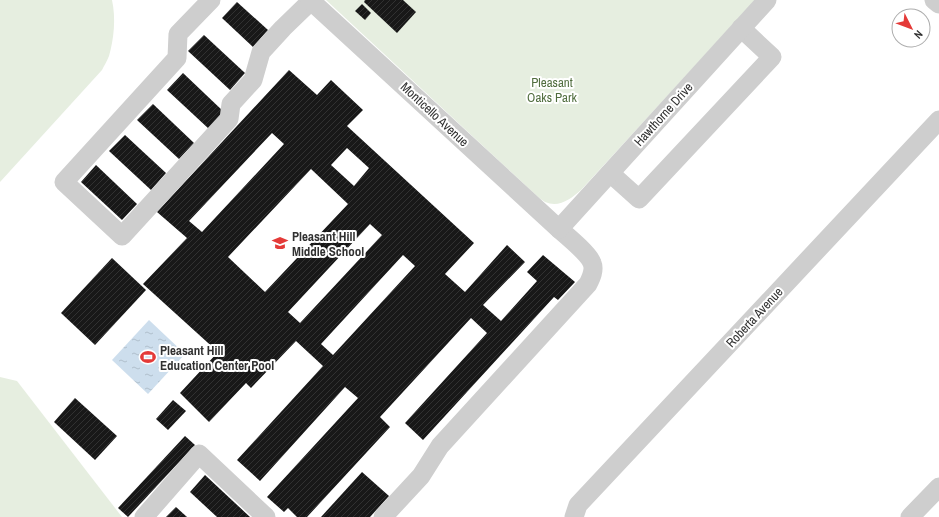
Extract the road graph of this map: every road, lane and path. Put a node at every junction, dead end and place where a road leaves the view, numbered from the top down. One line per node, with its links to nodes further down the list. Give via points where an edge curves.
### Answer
1 (211, 0): 2 (street, via 178,34 177,58 64,182 122,236 229,119 231,104 253,80 262,52)
2 (311, 0): 9 (street, Monticello Avenue)
3 (767, 0): 6 (street, Hawthorne Drive)
4 (934, 0): 5 (street)
5 (939, 4)
6 (741, 28): 8 (street, Hawthorne Drive); 8 (street, via 772,57 639,198)
7 (939, 120): 14 (street, Roberta Avenue, via 578,505)
8 (610, 173): 9 (street, Hawthorne Drive)
9 (560, 229): 13 (street, Monticello Avenue, via 593,264 593,273 588,284 440,446 421,476)
10 (939, 487): 15 (street)
11 (144, 517): 12 (street, via 199,454)
12 (266, 517)
13 (383, 517)
14 (574, 517)
15 (910, 517)

